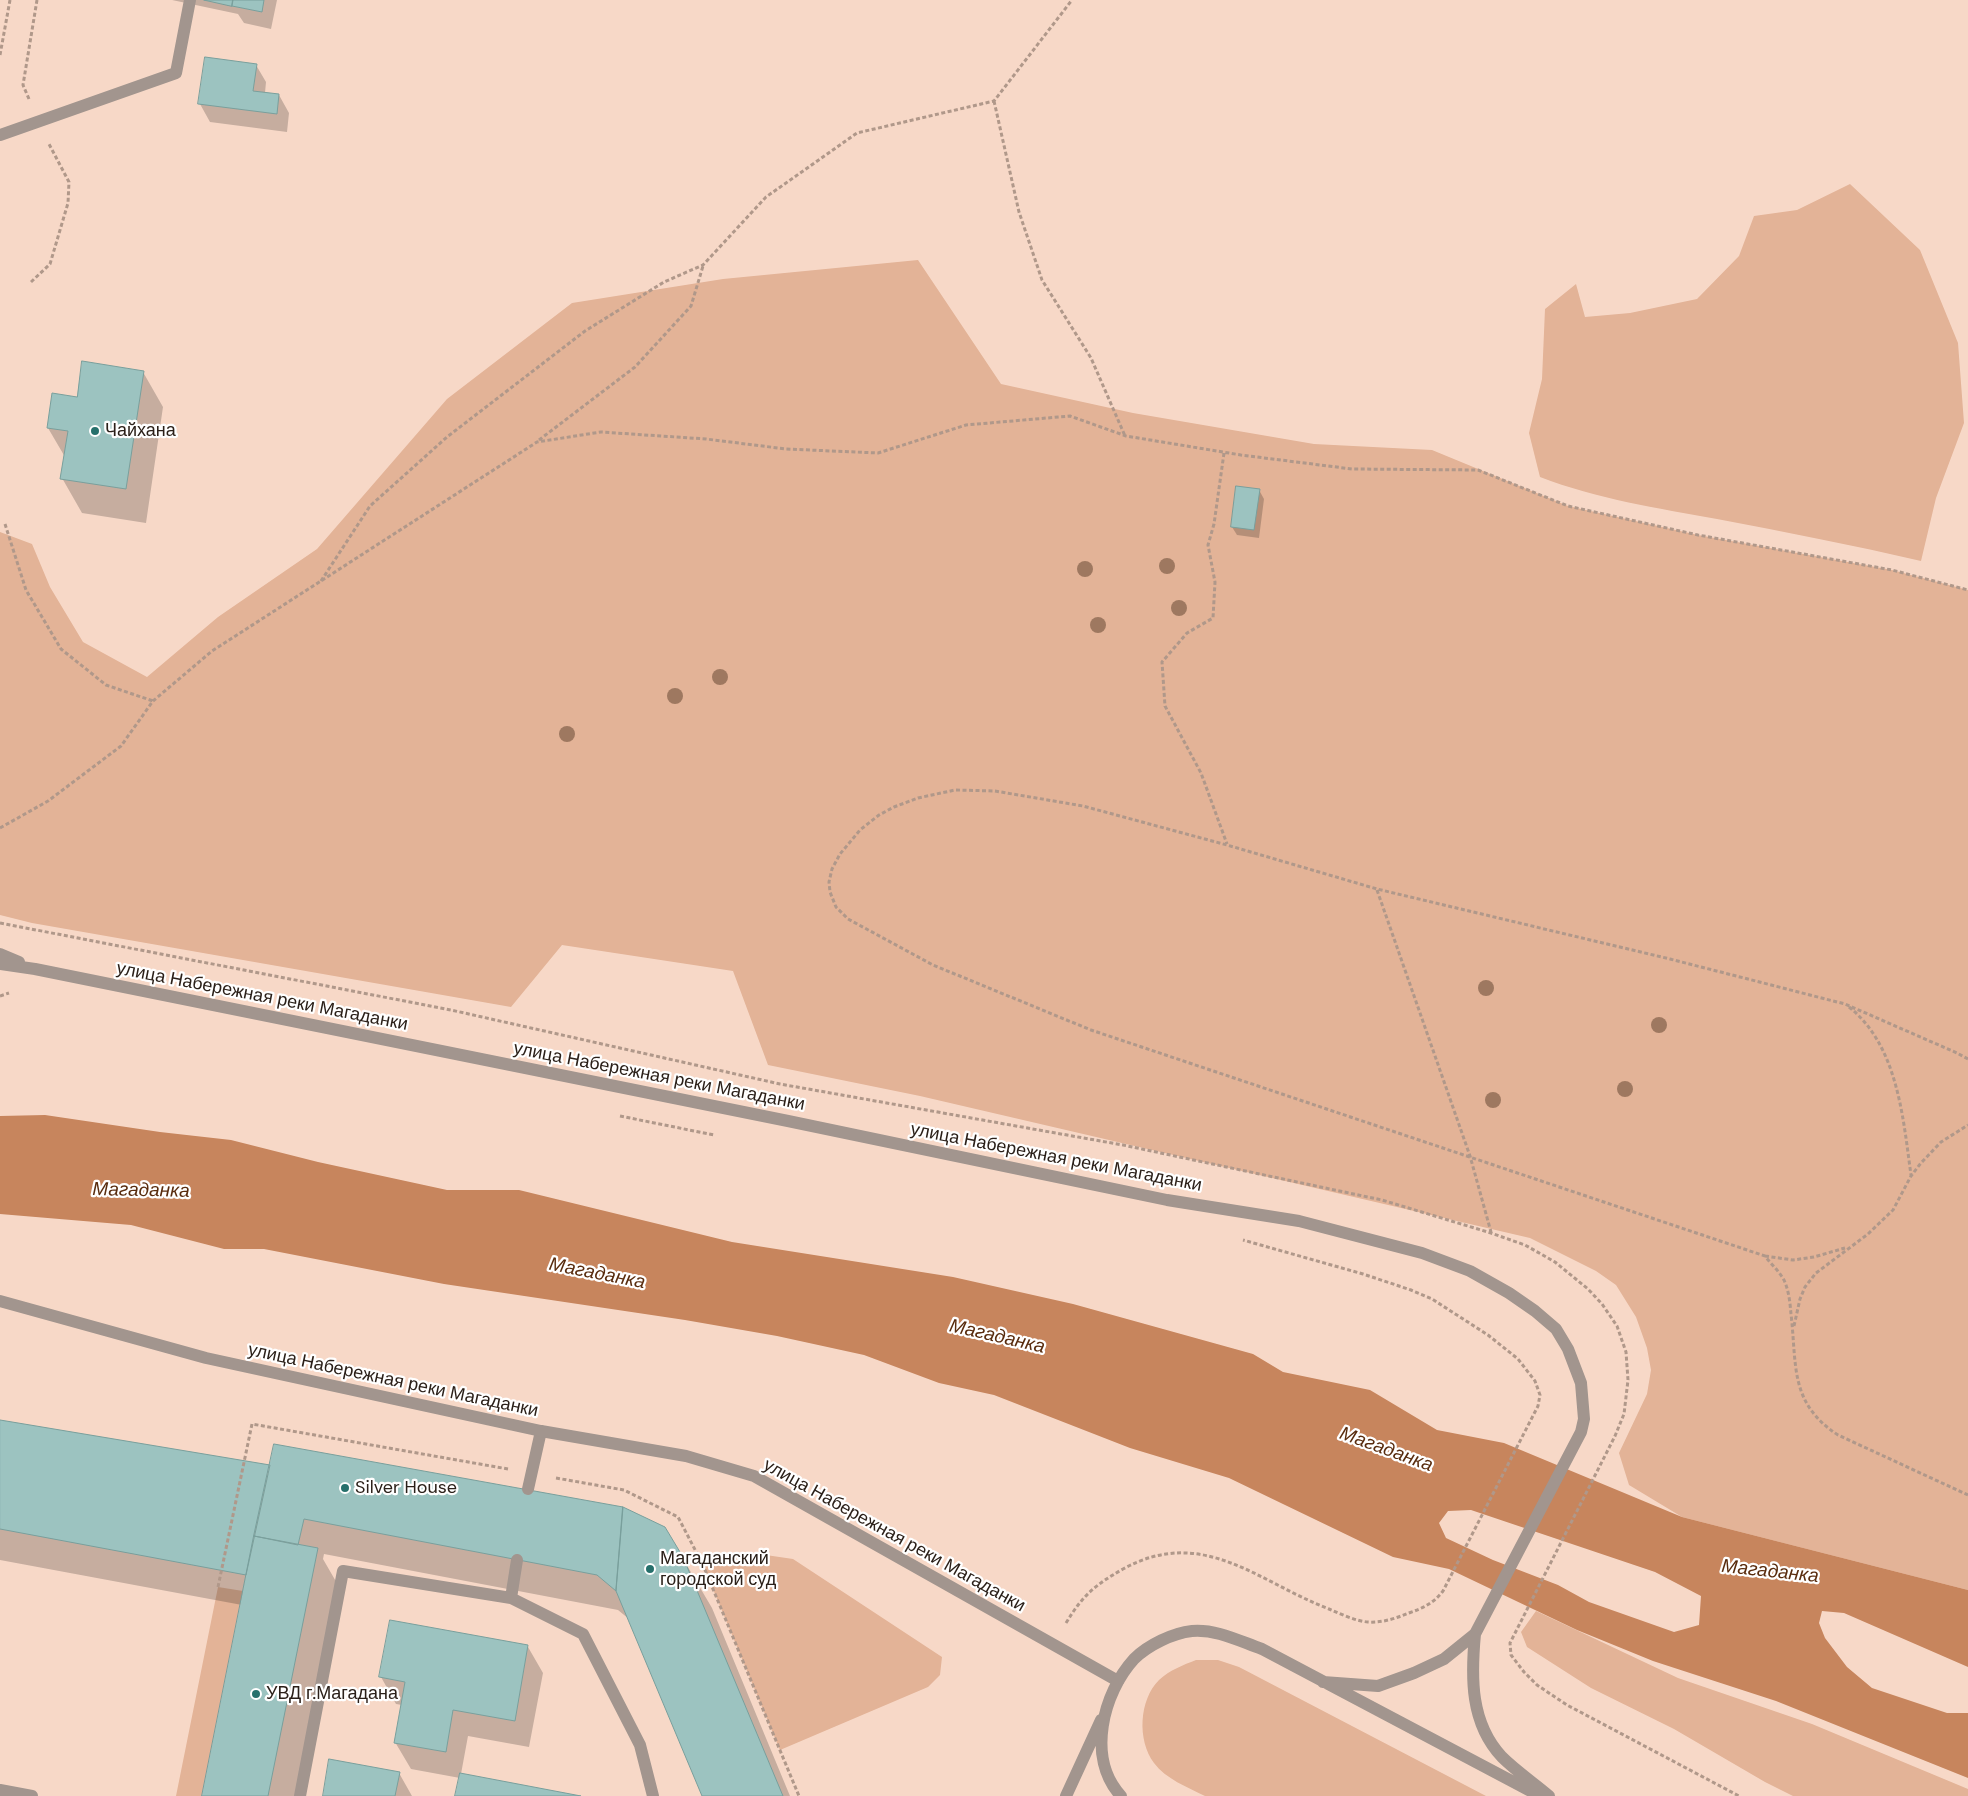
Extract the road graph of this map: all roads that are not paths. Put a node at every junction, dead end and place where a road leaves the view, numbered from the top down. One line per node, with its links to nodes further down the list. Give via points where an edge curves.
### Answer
1 (190, 0): 2 (street, via 176,73)
2 (0, 135)
3 (0, 954): 5 (street)
4 (0, 964): 5 (street)
5 (36, 969): 6 (street); 12 (street, улица Набережная реки Магаданки, via 1167,1200 1299,1221 1422,1254 1470,1271 1509,1293 1556,1329 1568,1348 1581,1383 1584,1419 1581,1432)
6 (0, 972)
7 (0, 1301): 8 (street, улица Набережная реки Магаданки, via 206,1358)
8 (541, 1431): 9 (street); 13 (street, улица Набережная реки Магаданки, via 686,1456 754,1476)
9 (528, 1489)
10 (517, 1560): 11 (street)
11 (511, 1598): 18 (street, via 344,1571); 19 (street, via 583,1634 640,1745)
12 (1475, 1634): 14 (street, улица Набережная реки Магаданки, via 1444,1659 1378,1686); 23 (street, via 1473,1687 1482,1723 1502,1757)
13 (1118, 1681): 14 (street, улица Набережная реки Магаданки, via 1135,1658 1160,1641 1191,1631 1215,1632 1262,1649); 15 (street, улица Набережная реки Магаданки)
14 (1323, 1682): 22 (street, улица Набережная реки Магаданки)
15 (1106, 1709): 20 (street); 21 (street, via 1101,1748 1106,1771)
16 (0, 1790): 17 (street)
17 (32, 1796)
18 (300, 1796)
19 (653, 1796)
20 (1066, 1796)
21 (1121, 1796)
22 (1540, 1796)
23 (1549, 1796)

